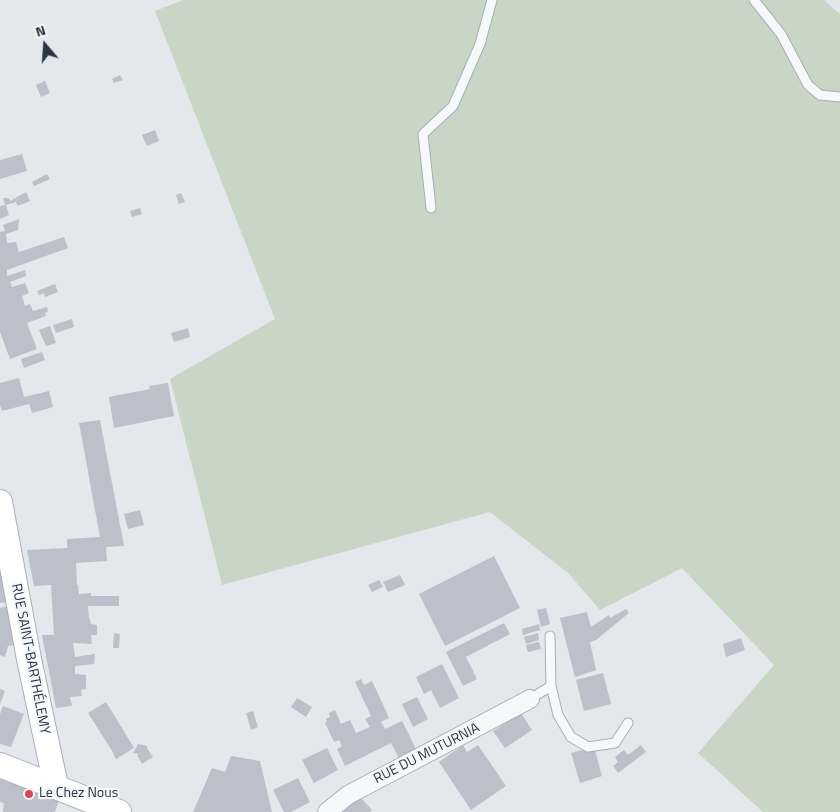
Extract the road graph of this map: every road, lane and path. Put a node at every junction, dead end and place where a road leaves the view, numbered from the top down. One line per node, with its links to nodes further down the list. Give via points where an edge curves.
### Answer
1 (492, 0): 4 (lane, via 480,44 453,106 423,134)
2 (754, 0): 3 (lane, via 782,34 808,85 820,95)
3 (840, 97)
4 (431, 208)
5 (0, 502): 11 (street, RUE SAINT-BARTHÉLEMY)
6 (550, 636): 7 (lane)
7 (551, 686): 8 (lane); 9 (lane, via 558,715 571,737 588,747 615,743)
8 (530, 699): 13 (street, RUE DU MUTURNIA, via 348,795)
9 (628, 723)
10 (0, 765): 11 (street)
11 (56, 786): 12 (street)
12 (119, 812)
13 (327, 812)

